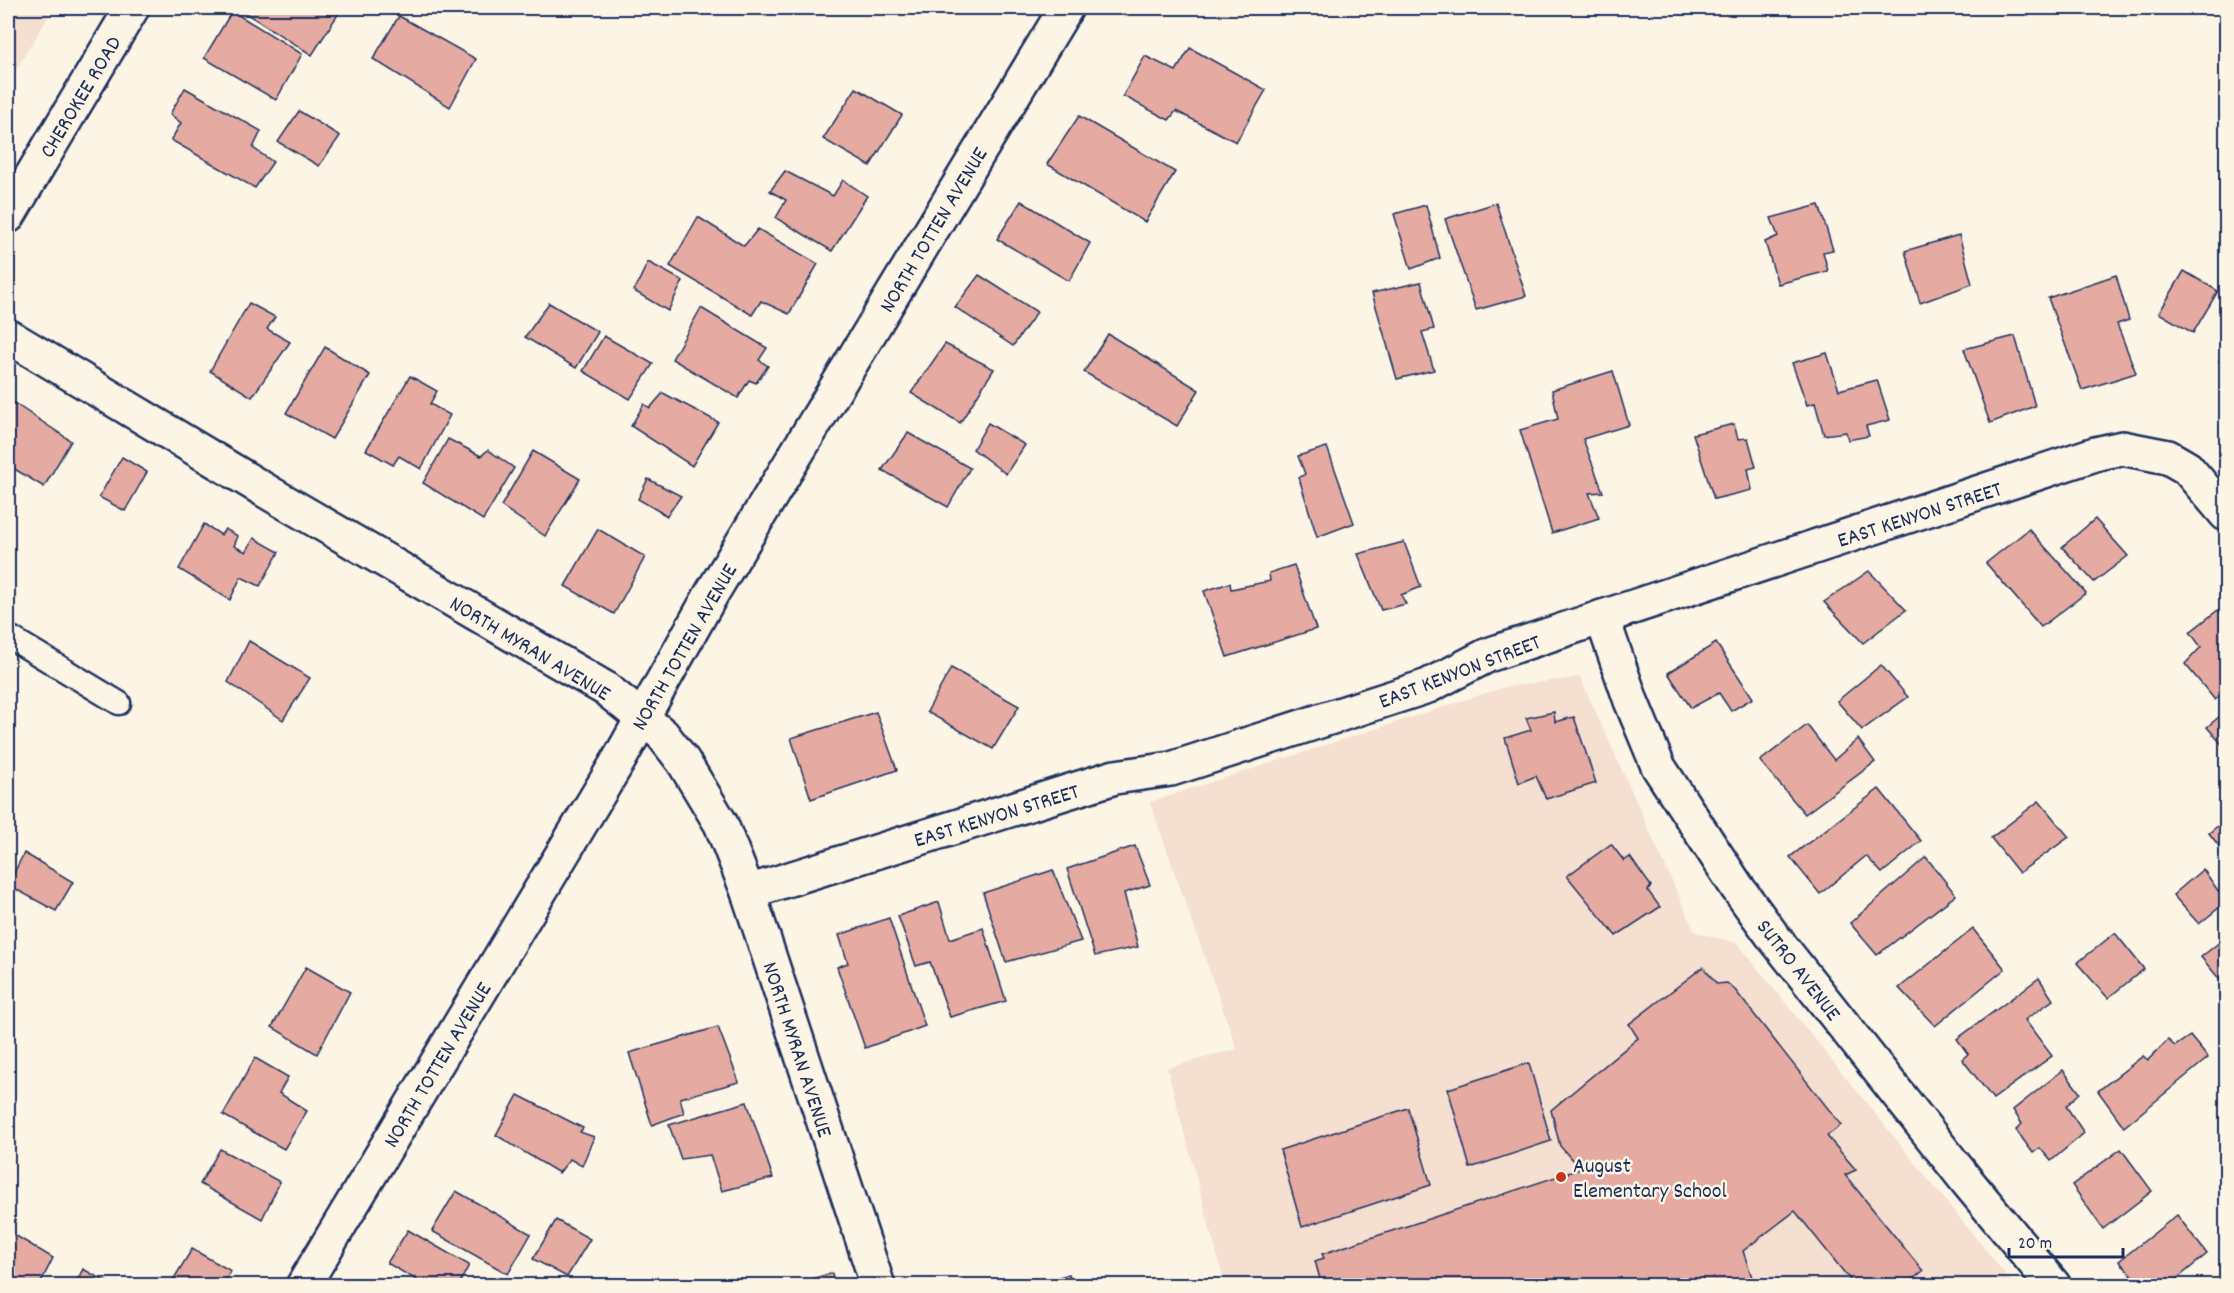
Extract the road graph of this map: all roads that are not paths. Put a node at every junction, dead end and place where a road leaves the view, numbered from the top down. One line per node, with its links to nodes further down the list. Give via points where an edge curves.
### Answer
1 (132, 8): 3 (street, CHEROKEE ROAD)
2 (1066, 8): 9 (street, NORTH TOTTEN AVENUE)
3 (8, 216)
4 (8, 336): 9 (street, NORTH MYRAN AVENUE, via 606,689)
5 (2226, 514): 6 (street, EAST KENYON STREET, via 2187,468 2168,457 2122,448)
6 (1602, 617): 10 (street, EAST KENYON STREET, via 1488,655 1428,686 1171,769 1115,777); 13 (street, SUTRO AVENUE, via 1658,766 1737,886 1966,1180)
7 (8, 636): 8 (lane)
8 (119, 703)
9 (641, 717): 10 (street, NORTH MYRAN AVENUE, via 662,734 683,761 716,815); 11 (street, NORTH TOTTEN AVENUE)
10 (748, 892): 12 (street, NORTH MYRAN AVENUE)
11 (303, 1286)
12 (878, 1286)
13 (2054, 1286)

